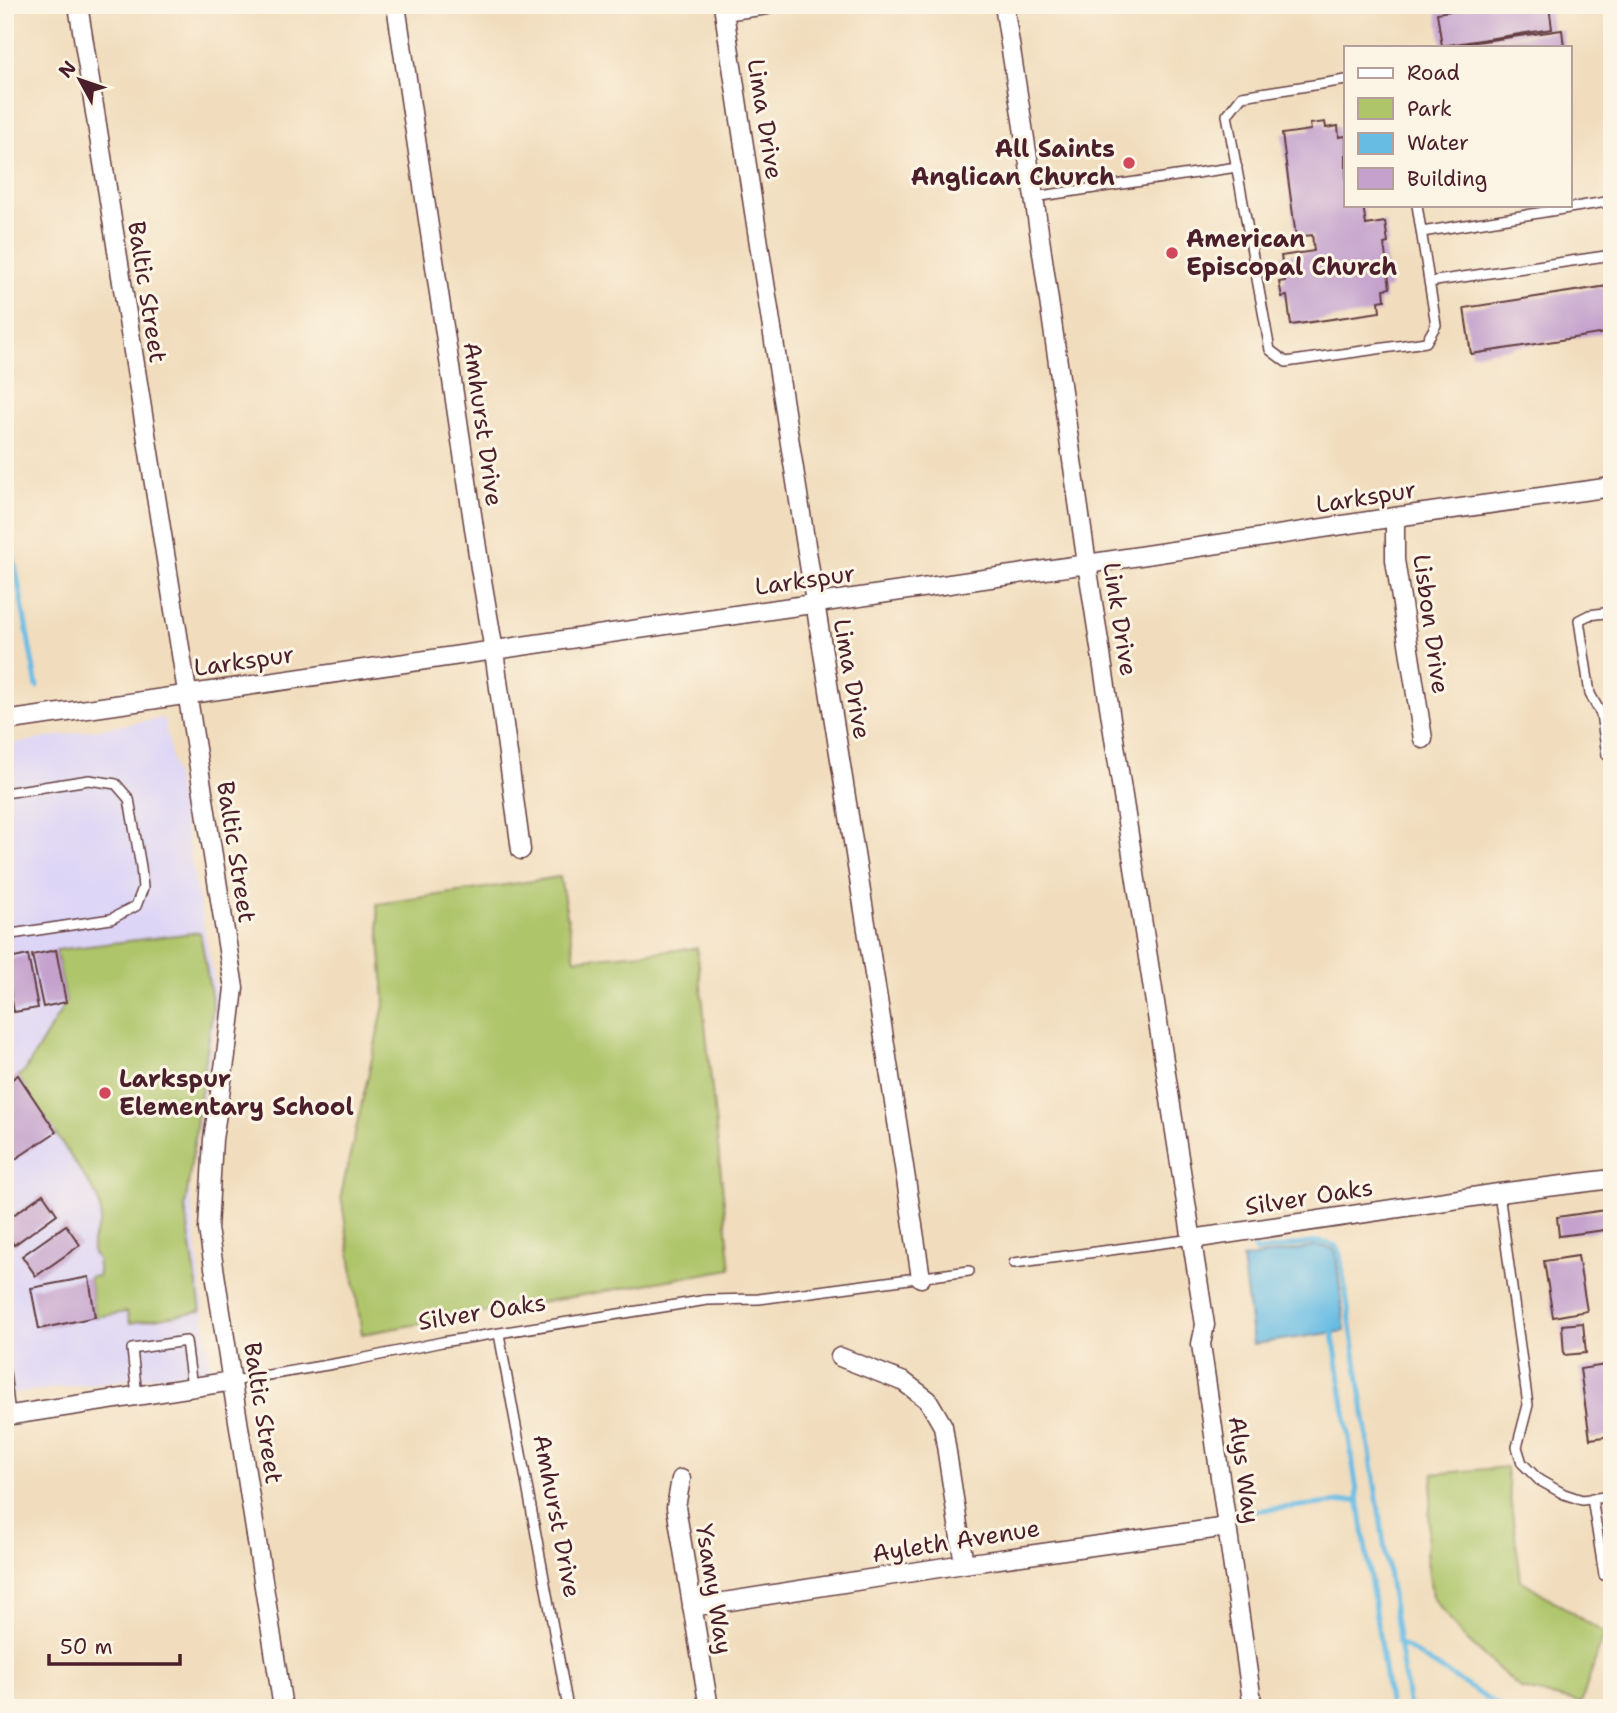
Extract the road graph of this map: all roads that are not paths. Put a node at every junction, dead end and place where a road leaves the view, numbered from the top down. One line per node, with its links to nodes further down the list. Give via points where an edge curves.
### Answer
1 (78, 5): 20 (street, Baltic Street)
2 (396, 5): 19 (street, Amhurst Drive)
3 (767, 5): 5 (street)
4 (1004, 5): 8 (street, Link Drive)
5 (723, 8): 17 (street, Lima Drive)
6 (1344, 80): 7 (lane, via 1242,96 1227,115)
7 (1237, 167): 8 (lane); 13 (lane, via 1270,350 1286,362 1426,342 1436,324)
8 (1034, 197): 16 (street, Link Drive)
9 (1612, 201): 11 (lane)
10 (1417, 206): 11 (lane)
11 (1422, 232): 13 (lane)
12 (1612, 255): 13 (lane)
13 (1429, 282)
14 (1612, 487): 15 (street, Larkspur)
15 (1395, 517): 16 (street, Larkspur); 24 (street, Lisbon Drive, via 1395,560)
16 (1087, 564): 17 (street, Larkspur); 31 (street, Link Drive)
17 (814, 603): 19 (street, Larkspur); 34 (street, Lima Drive)
18 (1612, 612): 22 (lane, via 1579,620 1590,694)
19 (494, 651): 20 (street, Larkspur); 27 (street, Amhurst Drive)
20 (186, 694): 23 (street, Larkspur); 38 (street, Baltic Street, via 234,989 208,1200 208,1229)
21 (1612, 713): 22 (lane)
22 (1601, 714): 25 (lane)
23 (5, 721)
24 (1423, 738)
25 (1607, 755)
26 (5, 793): 28 (lane, via 89,780 116,784 129,799 143,888 136,906 111,919)
27 (521, 850)
28 (5, 935)
29 (1612, 1179): 30 (street, Silver Oaks)
30 (1499, 1193): 31 (street, Silver Oaks); 44 (lane, via 1528,1405 1517,1447 1521,1463 1564,1494)
31 (1192, 1239): 32 (lane, Silver Oaks); 45 (street, Alys Way, via 1205,1325 1201,1344)
32 (1014, 1263)
33 (969, 1271): 34 (lane, Silver Oaks)
34 (921, 1278): 35 (lane, Silver Oaks, via 759,1299 707,1300)
35 (499, 1334): 38 (lane, Silver Oaks); 50 (lane, Amhurst Drive)
36 (840, 1357): 46 (street, via 904,1382 928,1400 943,1426)
37 (5, 1372): 41 (lane)
38 (233, 1381): 39 (street, Silver Oaks); 49 (street, Baltic Street)
39 (192, 1387): 40 (street, Silver Oaks); 40 (lane, via 186,1341 132,1349)
40 (137, 1396): 41 (street, Silver Oaks)
41 (8, 1416)
42 (681, 1479): 48 (street, Ysamy Way, via 676,1507)
43 (1612, 1496): 44 (lane)
44 (1592, 1498): 47 (lane, via 1604,1575)
45 (1227, 1527): 46 (street, Ayleth Avenue); 52 (street, Alys Way)
46 (964, 1564): 48 (street, Ayleth Avenue)
47 (1612, 1575)
48 (692, 1607): 51 (street, Ysamy Way)
49 (283, 1708)
50 (568, 1708)
51 (709, 1708)
52 (1253, 1708)

